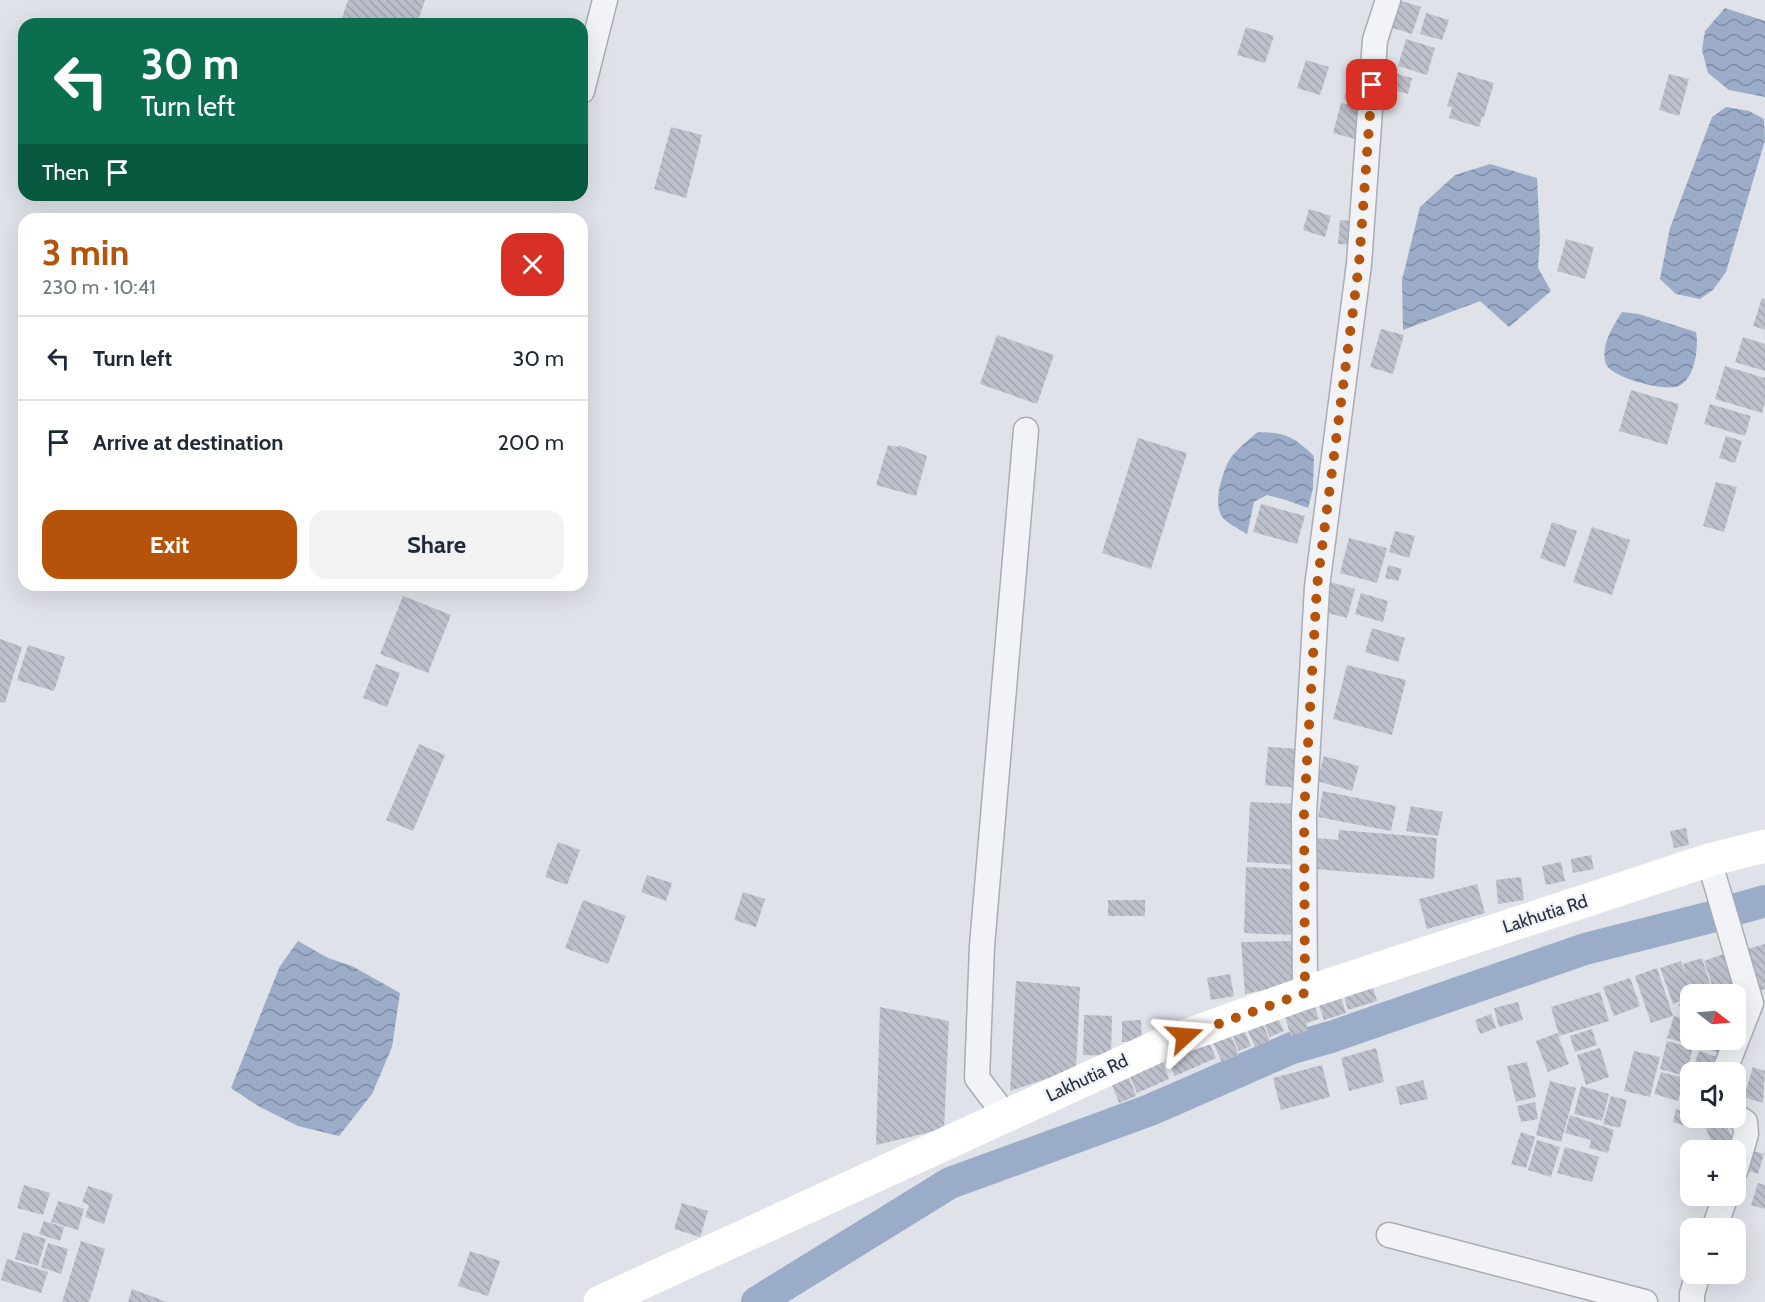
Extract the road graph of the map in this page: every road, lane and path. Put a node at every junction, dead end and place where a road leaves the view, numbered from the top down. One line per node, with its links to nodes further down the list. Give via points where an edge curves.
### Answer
1 (605, 0): 3 (street)
2 (1388, 0): 7 (street, via 1376,40 1359,264 1317,586 1304,814)
3 (588, 67)
4 (1026, 430): 9 (street, via 982,946 977,1078)
5 (1765, 846): 6 (street, Lakhutia Rd)
6 (1709, 860): 7 (street, Lakhutia Rd); 8 (street, via 1751,1003)
7 (1305, 993): 9 (street, Lakhutia Rd, via 1165,1043)
8 (1728, 1062)
9 (1006, 1116): 12 (street, Lakhutia Rd)
10 (1389, 1235): 13 (street)
11 (1695, 1284): 14 (street)
12 (600, 1302)
13 (1645, 1302)
14 (1692, 1302)

